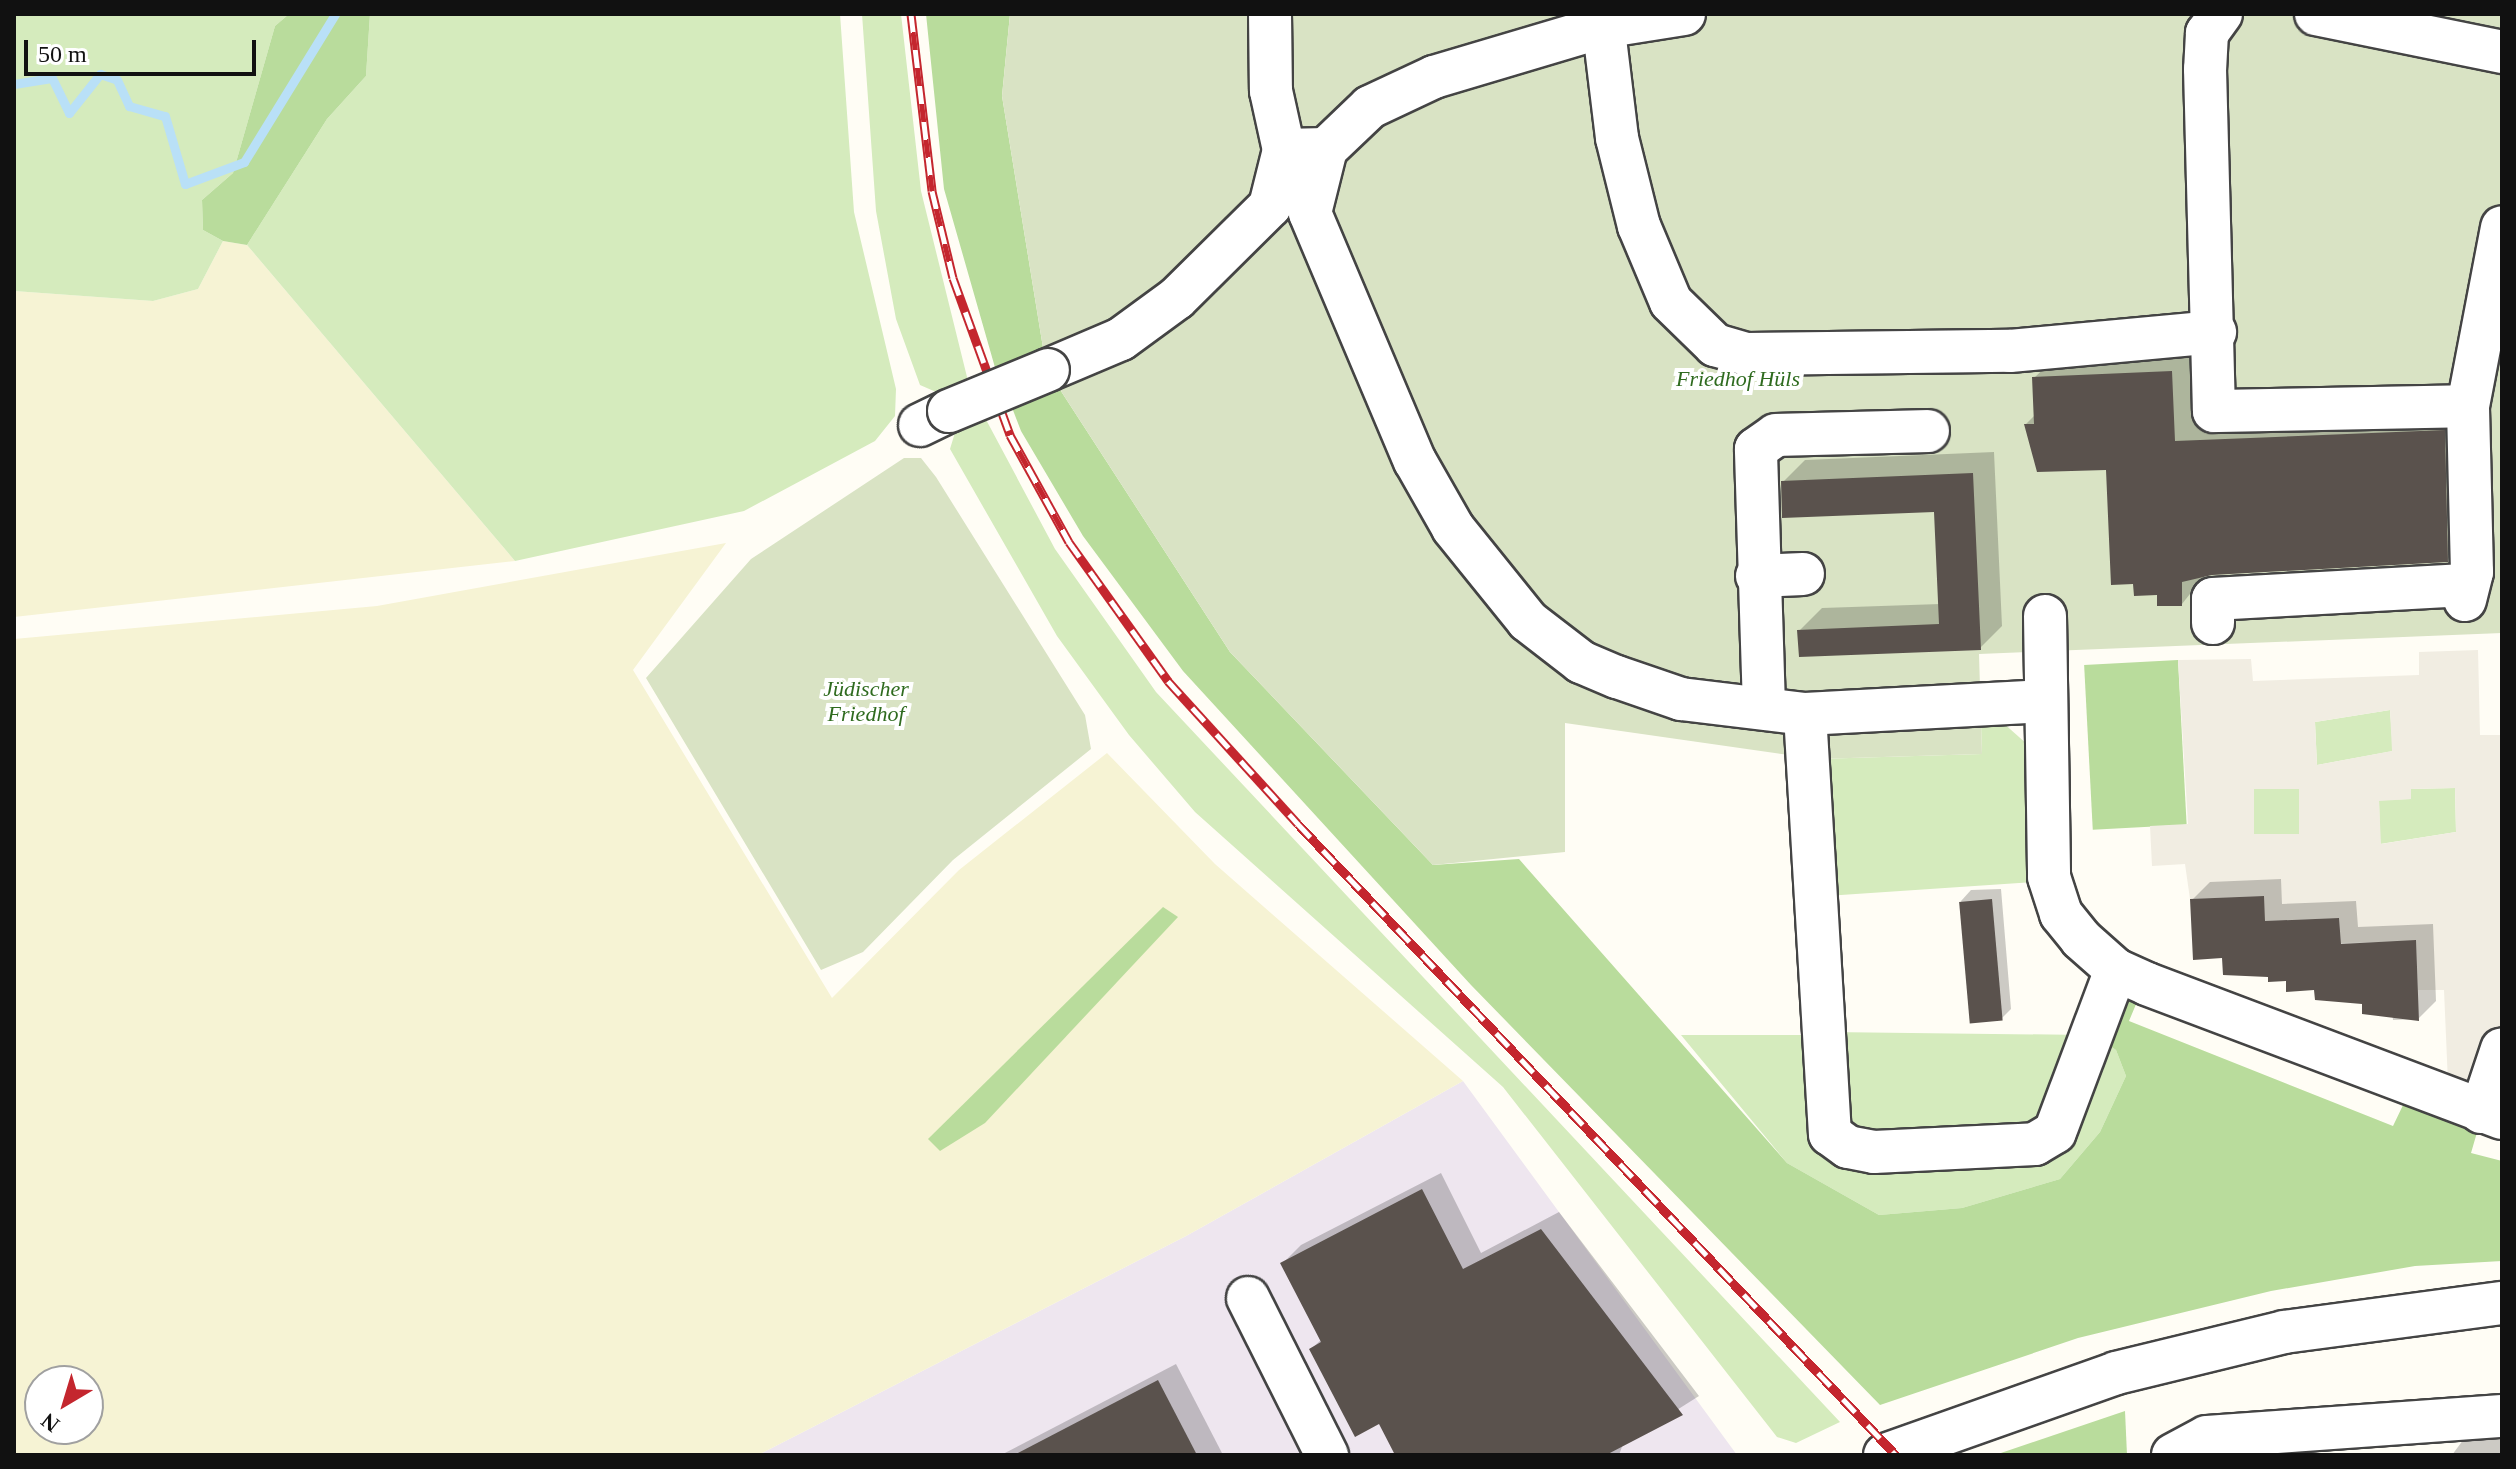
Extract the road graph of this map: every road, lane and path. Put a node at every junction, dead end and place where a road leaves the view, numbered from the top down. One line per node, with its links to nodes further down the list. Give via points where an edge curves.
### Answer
1 (1270, 14): 9 (street, via 1271,91)
2 (1684, 14): 4 (street)
3 (2335, 15): 6 (street)
4 (1602, 20): 8 (street, via 1434,77 1370,107); 13 (street, via 1617,138 1639,226 1671,302 1715,345 1747,354 2010,351)
5 (2206, 20): 13 (street)
6 (2424, 25): 7 (street)
7 (2502, 52)
8 (1326, 149): 9 (street); 11 (street)
9 (1284, 150): 10 (street)
10 (1270, 206): 11 (street); 15 (street, bridge, via 1177,298 1121,339)
11 (1310, 213): 22 (street, via 1415,461 1453,528 1528,621 1581,662 1617,677 1681,699)
12 (2502, 227): 14 (street)
13 (2215, 332): 14 (street, via 2214,411)
14 (2468, 406): 20 (street, via 2472,572 2465,592 2213,599)
15 (935, 418)
16 (1928, 431): 18 (street, via 1764,438 1752,467)
17 (1803, 574): 18 (street)
18 (1757, 576): 22 (street)
19 (2045, 616): 21 (street)
20 (2213, 623)
21 (2046, 701): 23 (street); 24 (street, via 2049,877 2061,914)
22 (1764, 707): 23 (street)
23 (1805, 714): 24 (street, via 1830,1134 1848,1147 1874,1152 2035,1144 2055,1132)
24 (2116, 970): 26 (street)
25 (2502, 1049): 26 (street)
26 (2491, 1115)
27 (1248, 1298): 30 (street)
28 (2502, 1303): 31 (street, via 2284,1332 2116,1373)
29 (2502, 1416): 32 (street, via 2207,1437)
30 (1319, 1452)
31 (1885, 1455)
32 (2173, 1455)

